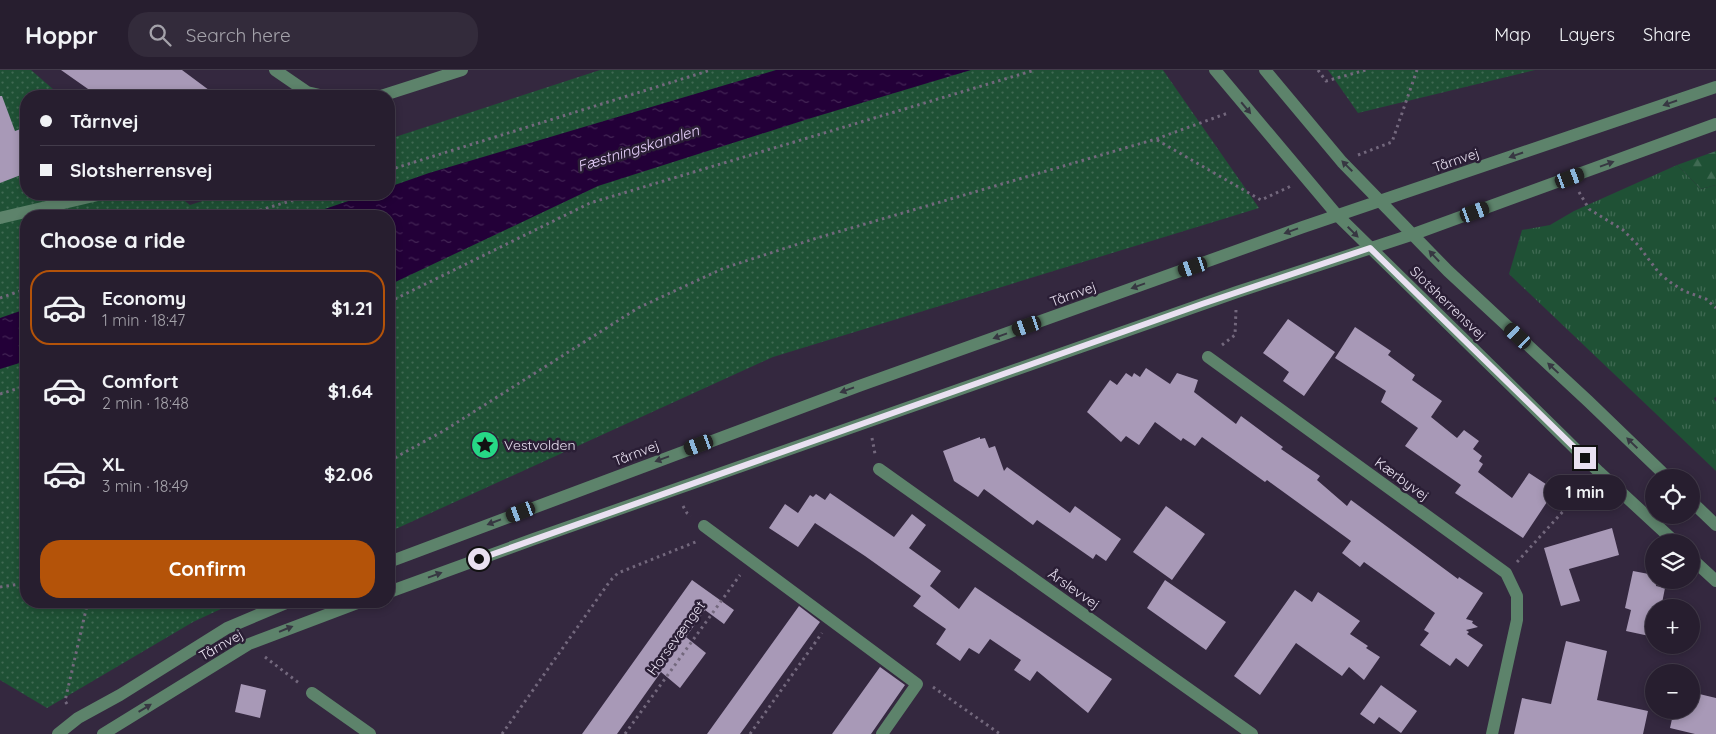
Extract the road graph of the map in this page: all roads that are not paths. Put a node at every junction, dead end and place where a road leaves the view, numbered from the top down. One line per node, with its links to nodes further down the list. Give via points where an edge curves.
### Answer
1 (275, 70): 6 (street)
2 (462, 70): 7 (street)
3 (1215, 70): 13 (street, Slotsherrensvej, one-way to 13)
4 (1265, 70): 10 (street, Slotsherrensvej, one-way to 4, via 1342,162)
5 (1716, 87): 10 (street, Tårnvej, one-way to 10)
6 (304, 90)
7 (395, 92)
8 (1716, 124): 15 (street, one-way to 8)
9 (76, 200): 11 (street)
10 (1382, 201): 13 (street, Tårnvej); 15 (street, Slotsherrensvej)
11 (34, 210)
12 (20, 213): 14 (street)
13 (1337, 215): 16 (street, Slotsherrensvej, one-way to 16); 24 (street, Tårnvej, one-way to 24, via 859,386)
14 (0, 218)
15 (1414, 234): 16 (street); 19 (street, Slotsherrensvej, one-way to 15, via 1448,271)
16 (1370, 248): 23 (street, Slotsherrensvej); 27 (street, one-way to 16, via 1236,292)
17 (1208, 357): 36 (street, Kærbyvej, via 1506,573 1516,596 1517,620)
18 (879, 469): 35 (street, Årslevvej)
19 (1659, 469)
20 (1700, 510): 21 (street)
21 (1716, 525)
22 (704, 526): 34 (street, via 917,684)
23 (1666, 534)
24 (395, 560)
25 (1700, 566): 26 (street)
26 (1716, 581)
27 (395, 590)
28 (274, 608): 31 (street, Tårnvej, via 227,628 78,718)
29 (344, 608): 32 (street, Tårnvej, one-way to 29, via 249,644)
30 (312, 693): 33 (street)
31 (58, 734)
32 (103, 734)
33 (370, 734)
34 (882, 734)
35 (1252, 734)
36 (1492, 734)

